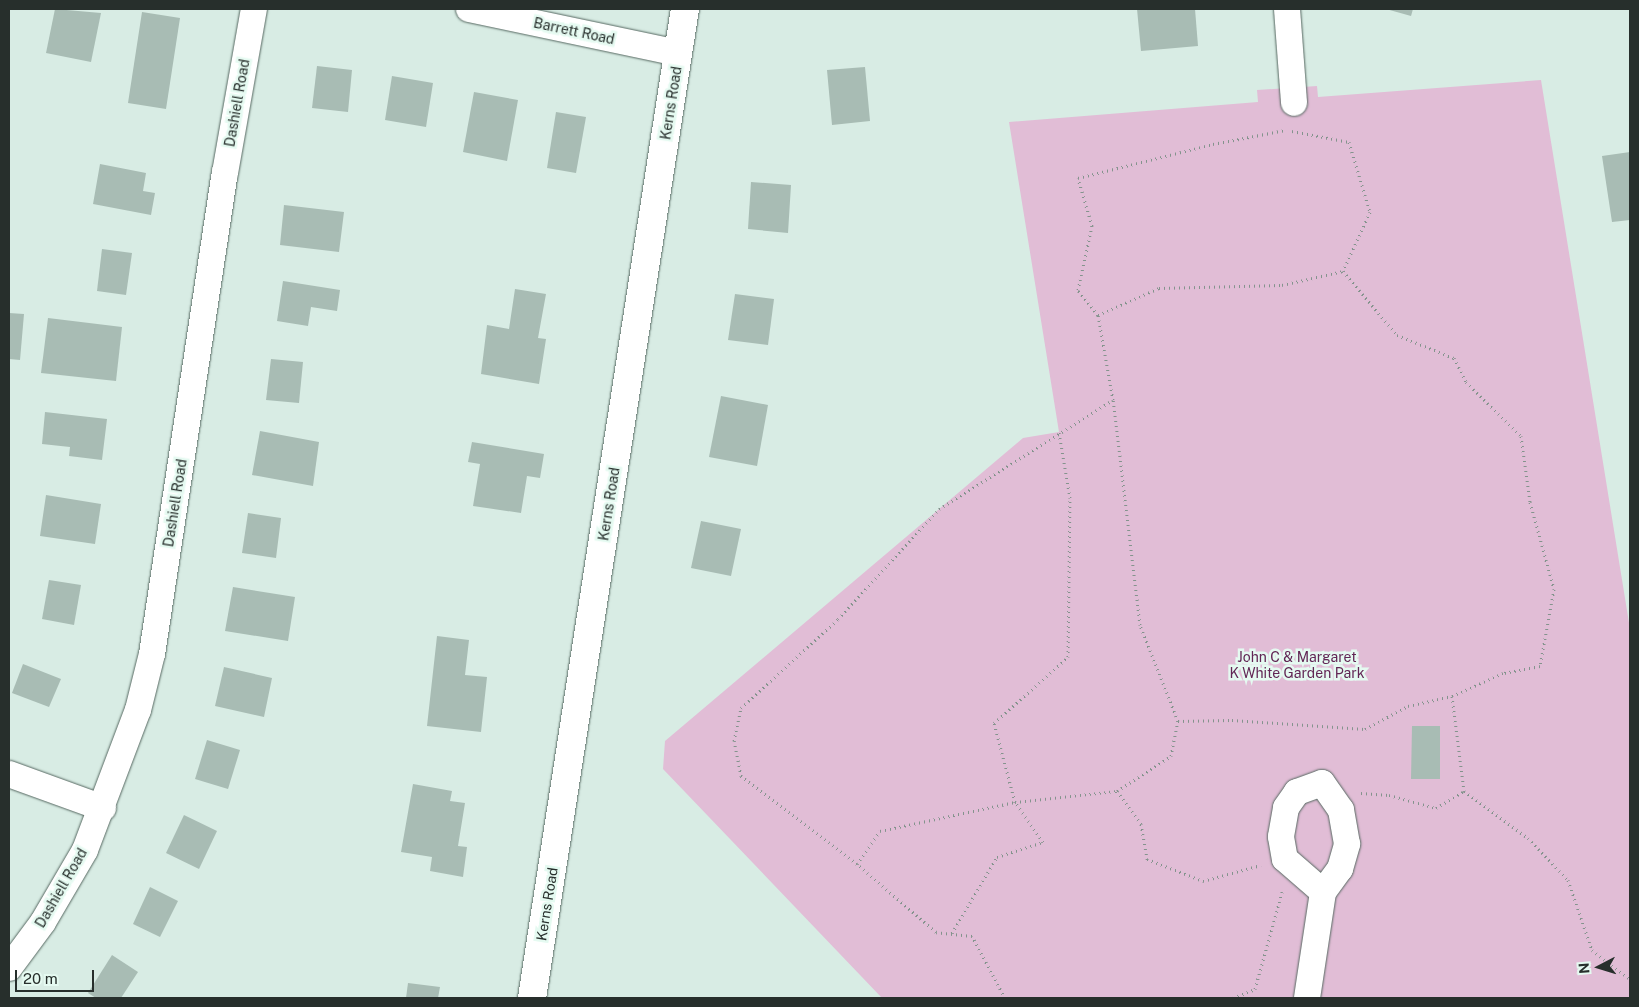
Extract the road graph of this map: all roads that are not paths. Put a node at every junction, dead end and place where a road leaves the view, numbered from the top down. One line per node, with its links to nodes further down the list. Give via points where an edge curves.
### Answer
1 (254, 9): 8 (street, Dashiell Road, via 225,172 152,654 138,710)
2 (469, 9): 5 (street, Barrett Road)
3 (685, 9): 5 (street, Kerns Road)
4 (1287, 9): 6 (street)
5 (678, 54): 11 (street, Kerns Road)
6 (1294, 103)
7 (9, 774): 8 (street)
8 (103, 808): 10 (street, Dashiell Road, via 84,850 43,922)
9 (1323, 892): 9 (street, via 1340,869 1347,844 1341,810 1322,783 1297,792 1286,808 1281,837 1285,859); 12 (street)
10 (9, 968)
11 (532, 998)
12 (1306, 998)

